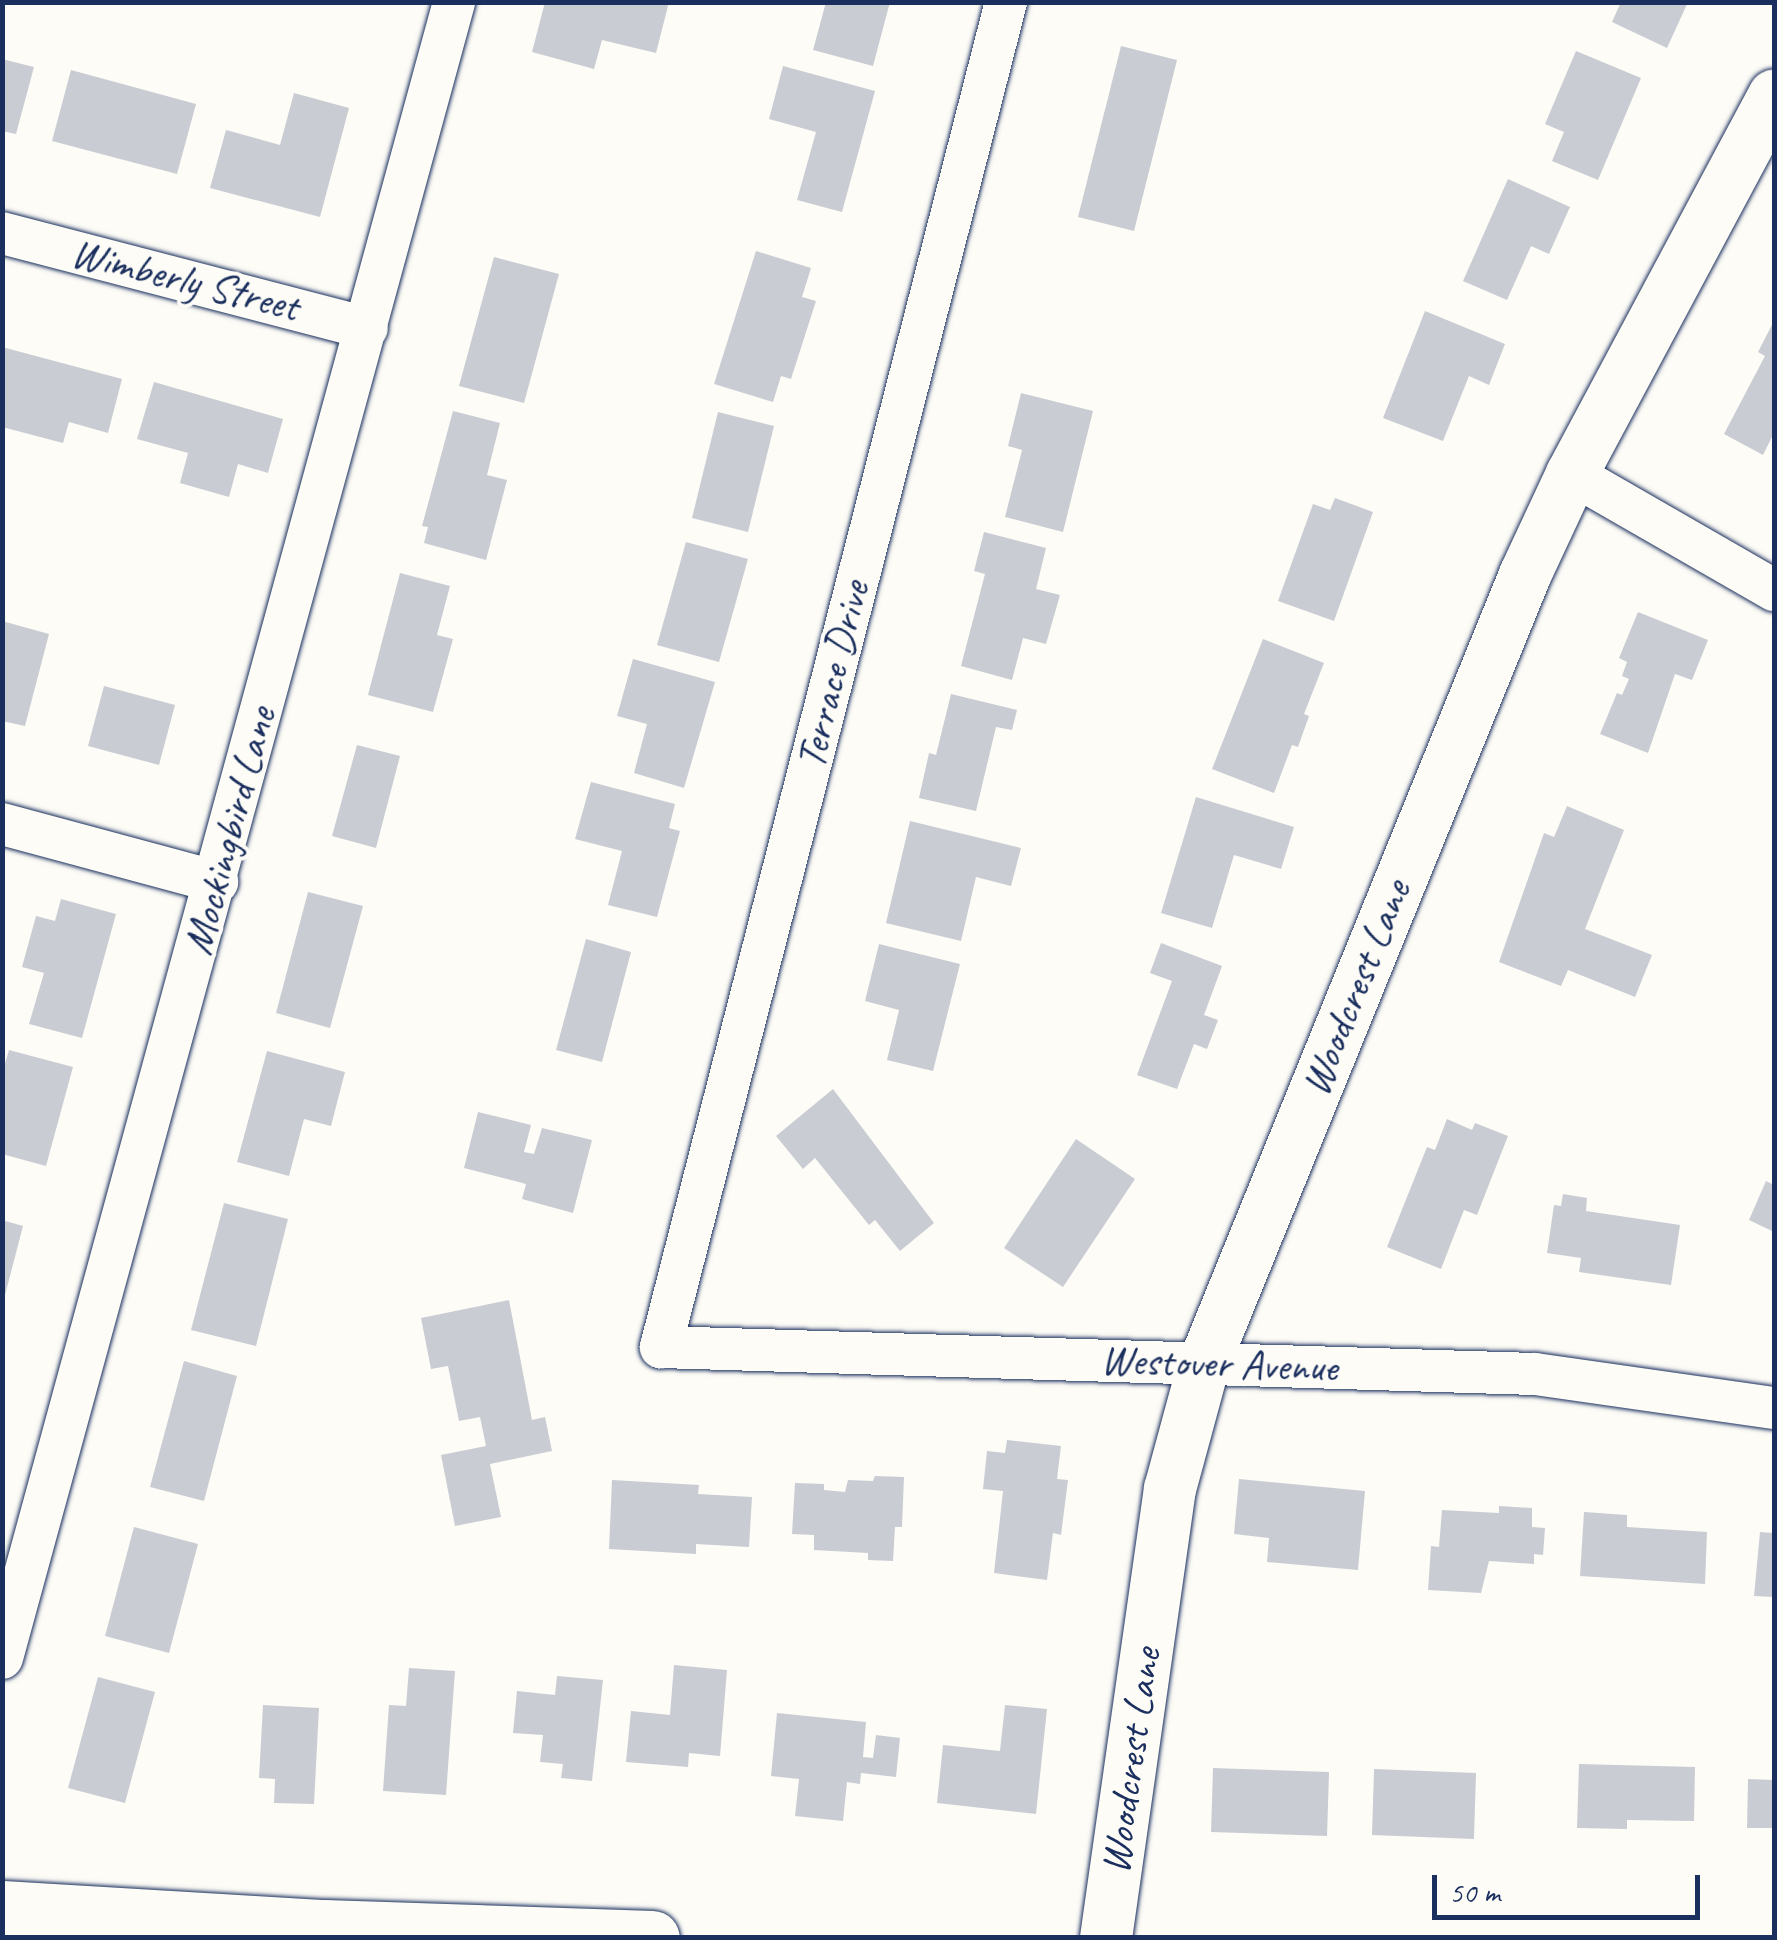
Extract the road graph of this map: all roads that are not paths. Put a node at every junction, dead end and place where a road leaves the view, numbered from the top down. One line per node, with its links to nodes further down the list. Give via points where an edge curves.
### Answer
1 (454, 2): 5 (street, Mockingbird Lane)
2 (1006, 2): 10 (street, Terrace Drive)
3 (1774, 94): 6 (street, Woodcrest Lane)
4 (2, 233): 5 (street, Wimberly Street)
5 (367, 328): 9 (street, Mockingbird Lane)
6 (1572, 474): 7 (street); 11 (street, Woodcrest Lane, via 1482,678)
7 (1774, 590)
8 (2, 824): 9 (street)
9 (217, 882): 13 (street, Mockingbird Lane)
10 (661, 1347): 11 (street, Westover Avenue)
11 (1204, 1364): 12 (street, Westover Avenue, via 1535,1374); 16 (street, Woodcrest Lane, via 1170,1489)
12 (1774, 1408)
13 (2, 1658)
14 (2, 1908): 15 (main road)
15 (652, 1938)
16 (1106, 1938)

